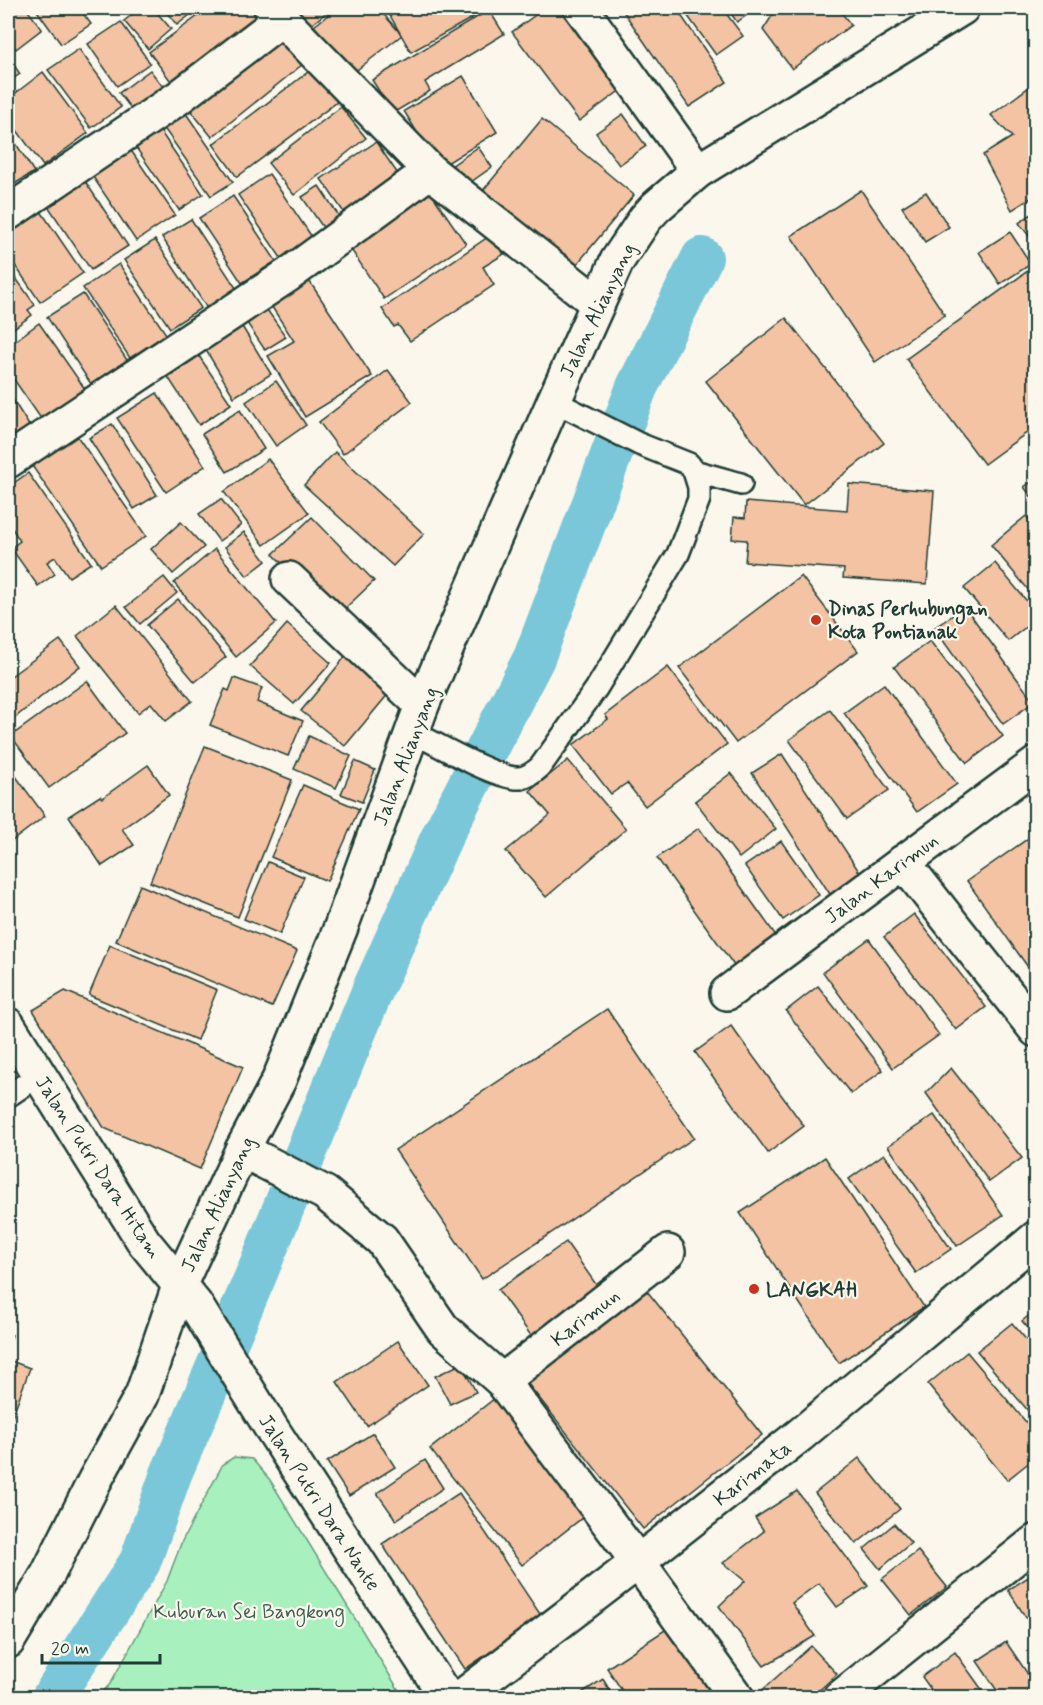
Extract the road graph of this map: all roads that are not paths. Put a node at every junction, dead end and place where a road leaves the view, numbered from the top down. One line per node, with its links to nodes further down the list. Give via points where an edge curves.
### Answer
1 (581, 8): 5 (street)
2 (962, 8): 5 (street, Jalan Alianyang)
3 (277, 13): 4 (street); 6 (street, via 178,98)
4 (430, 171): 7 (street); 9 (street, via 288,275)
5 (698, 171): 7 (street, Jalan Alianyang, via 645,219 617,261)
6 (8, 213)
7 (597, 303): 8 (street, Jalan Alianyang)
8 (565, 407): 10 (lane, via 690,464); 13 (street, Jalan Alianyang)
9 (8, 461)
10 (694, 471): 11 (lane); 13 (lane, via 699,499 678,554 596,689 540,767 518,779 496,773)
11 (741, 484)
12 (289, 579): 13 (street)
13 (424, 727): 21 (street, Jalan Alianyang, via 279,1080)
14 (1035, 764): 15 (street, Jalan Karimun)
15 (903, 862): 16 (street, Jalan Karimun); 18 (street)
16 (727, 993)
17 (8, 1025): 19 (street, Jalan Putri Dara Hitam)
18 (1035, 1030)
19 (39, 1075): 20 (lane); 24 (street, Jalan Putri Dara Hitam, via 144,1242)
20 (8, 1096)
21 (256, 1158): 24 (street, Jalan Alianyang); 25 (street, via 325,1193 382,1240 443,1329)
22 (1035, 1238): 27 (street, Karimata, via 800,1435)
23 (668, 1252): 25 (street, Karimun)
24 (187, 1295): 28 (street, Jalan Alianyang, via 142,1395 48,1574); 29 (street, Jalan Putri Dara Nante)
25 (502, 1381): 27 (street)
26 (1035, 1541): 32 (street)
27 (638, 1562): 30 (street, Karimata); 31 (street)
28 (8, 1641)
29 (447, 1698)
30 (460, 1698)
31 (737, 1698)
32 (840, 1698)

